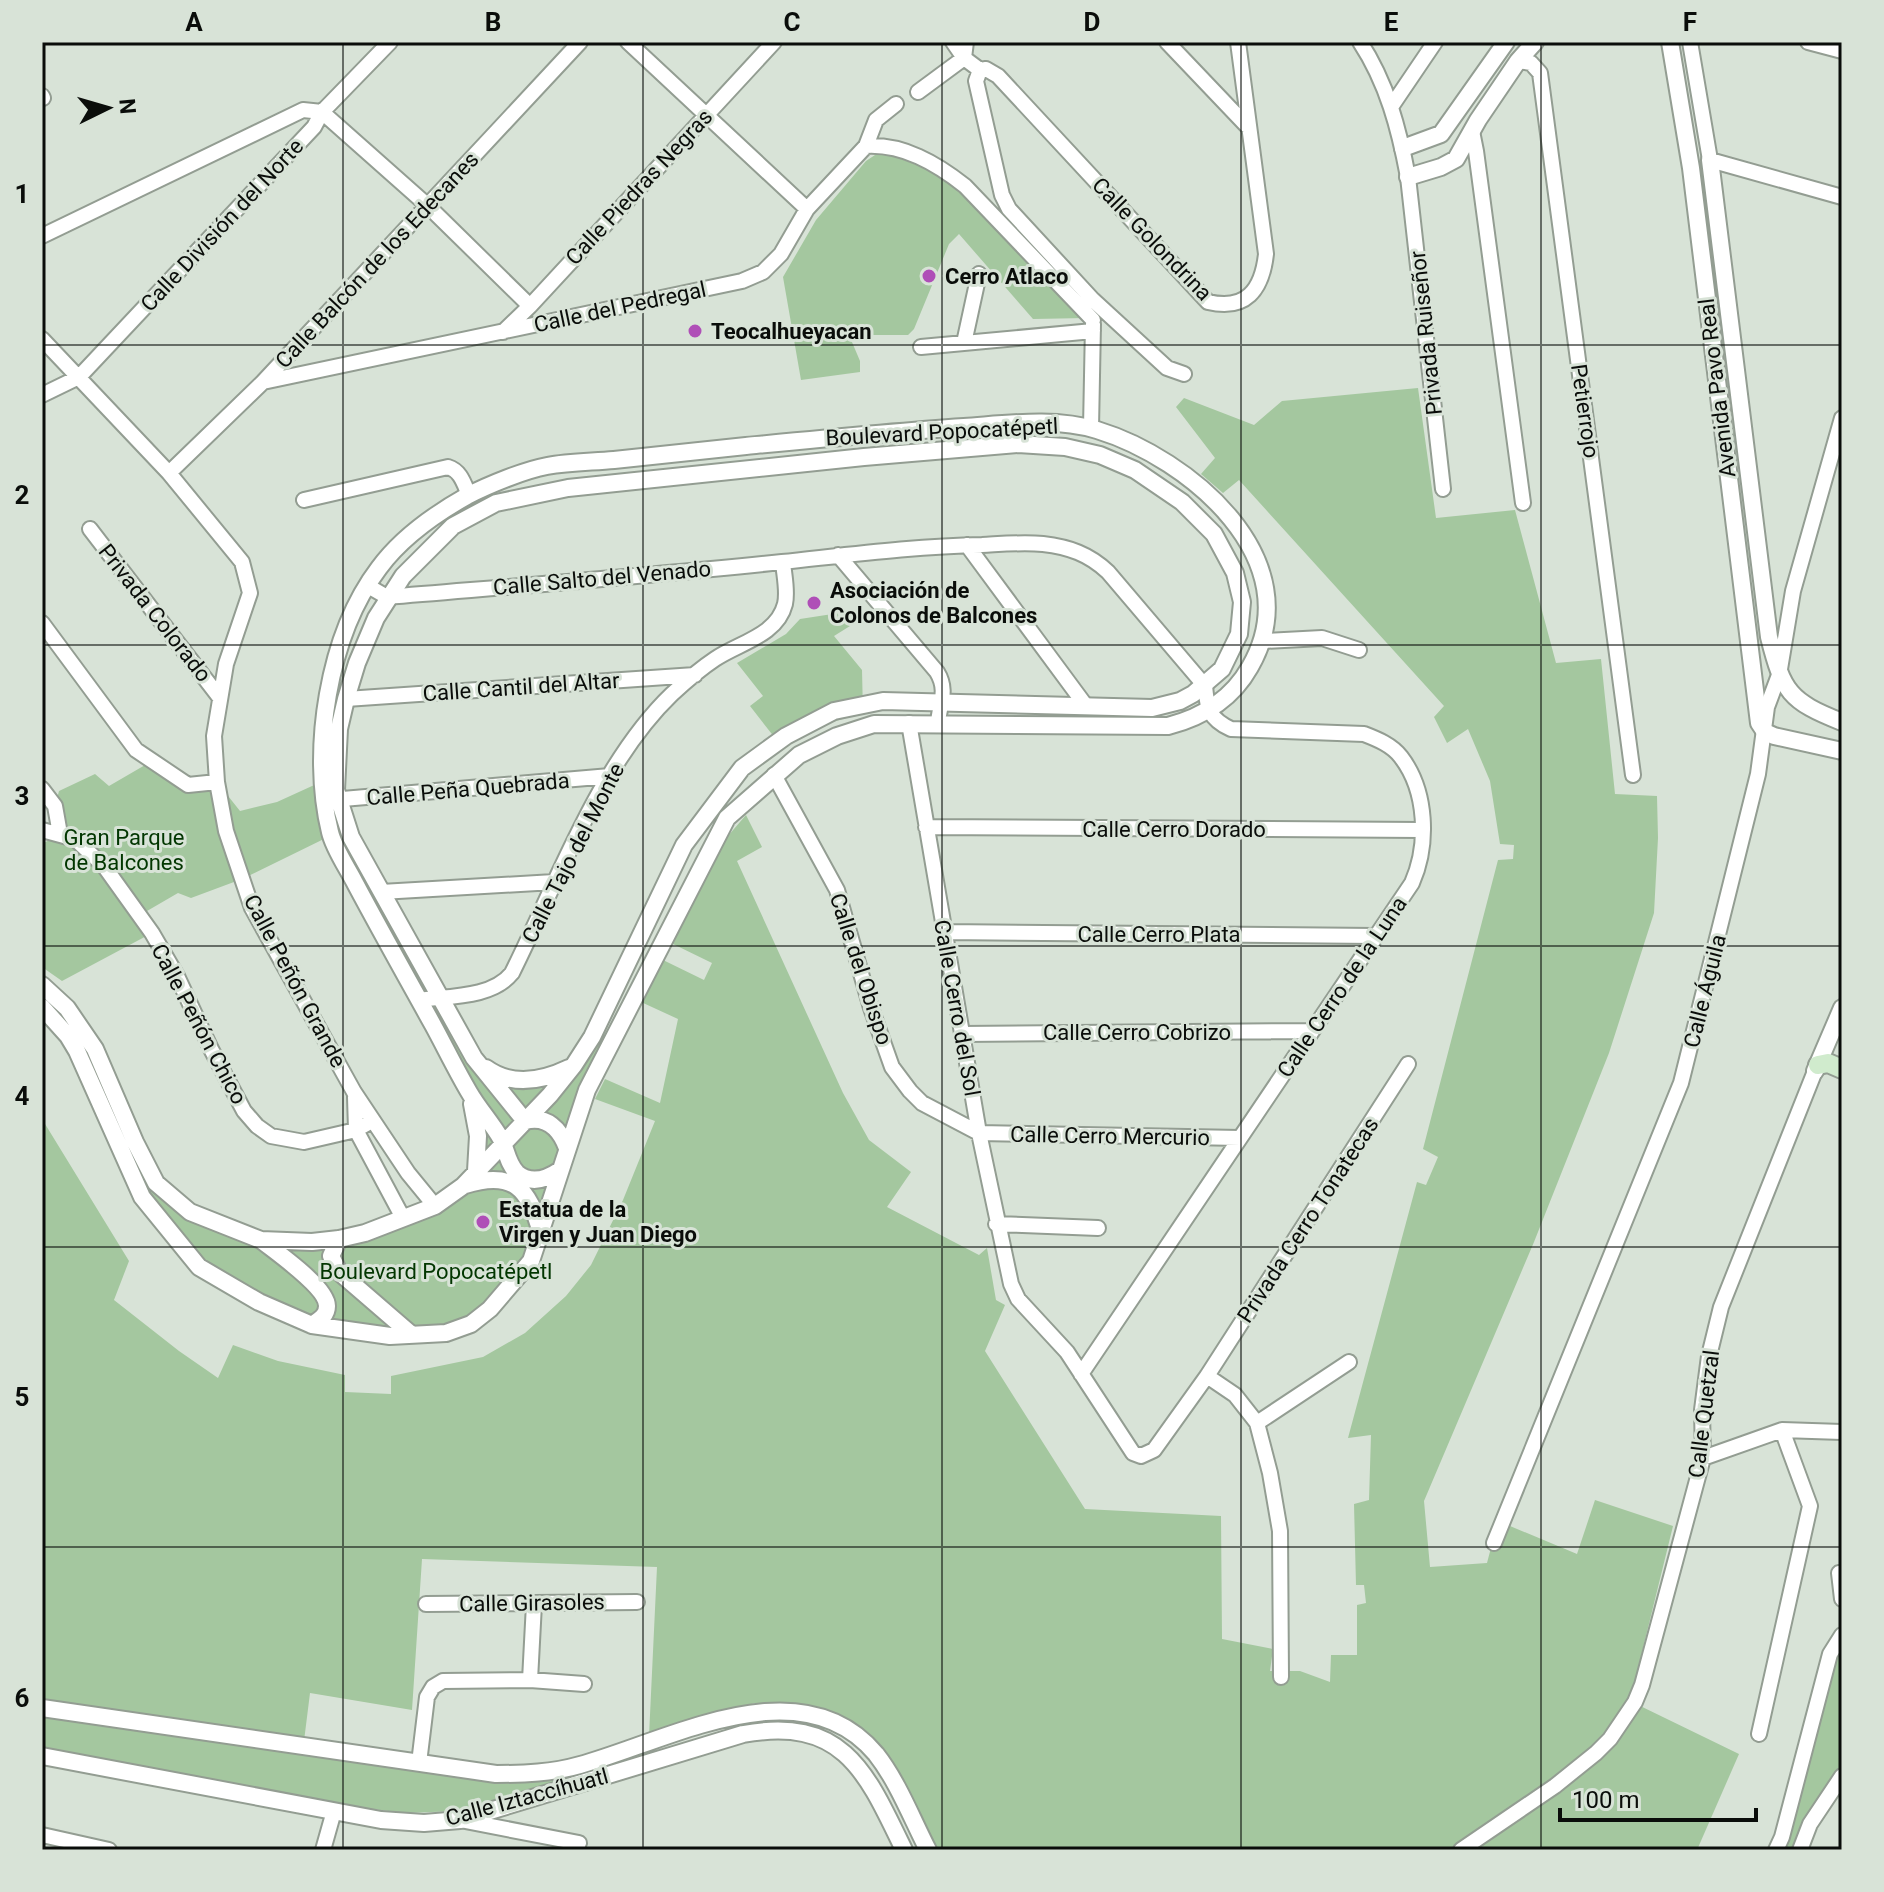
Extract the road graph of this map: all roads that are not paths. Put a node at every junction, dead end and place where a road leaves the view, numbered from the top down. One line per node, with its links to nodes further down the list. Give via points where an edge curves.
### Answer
1 (390, 42): 23 (street, Calle División del Norte)
2 (580, 42): 32 (street, Calle Balcón de los Edecanes)
3 (628, 42): 24 (street)
4 (774, 42): 24 (street, Calle Piedras Negras)
5 (953, 42): 17 (street, Calle Golondrina)
6 (966, 42): 17 (street)
7 (1167, 42): 25 (street)
8 (1238, 42): 25 (street, Calle Golondrina)
9 (1360, 42): 22 (street, Privada Ruiseñor, via 1378,70)
10 (1435, 42): 22 (street)
11 (1506, 42): 28 (street, via 1441,134)
12 (1535, 42): 18 (street)
13 (1670, 42): 80 (street, Avenida Pavo Real, via 1691,168 1752,686)
14 (1690, 42): 29 (street, Avenida Pavo Real)
15 (1808, 42): 16 (street)
16 (1842, 51)
17 (964, 58): 19 (street, Calle Golondrina); 20 (street)
18 (1518, 61): 26 (street); 83 (street, Petierrojo, via 1531,63 1540,73)
19 (980, 70): 25 (street, Calle Golondrina, via 998,76 1208,302 1219,305 1243,301 1260,283 1264,267); 36 (street, via 976,81 1005,202)
20 (918, 92)
21 (896, 104): 27 (street, Calle del Pedregal, via 876,120)
22 (1391, 107): 28 (street, Privada Ruiseñor)
23 (322, 112): 32 (street); 34 (street, via 303,110); 44 (street, Calle División del Norte, via 314,127)
24 (705, 115): 33 (street); 37 (street, Calle Piedras Negras)
25 (1248, 127)
26 (1472, 131): 30 (street, via 1456,159); 57 (street)
27 (866, 146): 33 (street, Calle del Pedregal); 38 (street, via 899,149 965,186)
28 (1403, 148): 30 (street, Privada Ruiseñor)
29 (1710, 160): 31 (street); 68 (street, Avenida Pavo Real, via 1769,637)
30 (1408, 177): 54 (street, Privada Ruiseñor)
31 (1842, 197)
32 (428, 206): 37 (street); 45 (street, Calle Balcón de los Edecanes)
33 (807, 209): 39 (street, Calle del Pedregal, via 781,254 763,272 742,281)
34 (42, 236)
35 (979, 274): 41 (street)
36 (1093, 300): 38 (street); 43 (street, via 1167,368)
37 (530, 306): 39 (street, Calle Piedras Negras)
38 (1093, 325): 41 (street); 49 (street)
39 (502, 332): 45 (street, Calle del Pedregal)
40 (42, 339): 44 (street)
41 (964, 343): 42 (street)
42 (921, 347)
43 (1184, 374)
44 (79, 377): 46 (street, Calle División del Norte); 53 (street)
45 (263, 382): 53 (street, Calle Balcón de los Edecanes)
46 (42, 395)
47 (1842, 418): 68 (street, Calle Águila, via 1793,591)
48 (1019, 423): 49 (street, Boulevard Popocatépetl); 51 (street); 55 (street, Boulevard Popocatépetl, via 544,466)
49 (1091, 428): 50 (street, Boulevard Popocatépetl)
50 (1110, 434): 52 (street, via 1108,450); 65 (street, Boulevard Popocatépetl, via 1179,471 1231,518 1260,571 1267,607)
51 (1018, 444): 52 (street, Boulevard Popocatépetl); 63 (street, Boulevard Popocatépetl, via 568,488 496,503 453,526)
52 (1100, 455): 69 (street, Boulevard Popocatépetl, via 1135,470 1182,502 1229,558 1242,602 1239,634 1222,669)
53 (169, 473): 70 (street, Calle Peñón Grande, via 242,562 248,578 250,593)
54 (1443, 489)
55 (469, 495): 56 (street, via 459,474 448,467); 62 (street, Boulevard Popocatépetl, via 420,527 379,567)
56 (304, 500)
57 (1523, 503)
58 (90, 529): 70 (street, Privada Colorado)
59 (967, 545): 60 (street, Calle Salto del Venado); 69 (street, Calle Salto del Venado, via 1039,543 1094,559); 74 (street)
60 (838, 555): 61 (street, Calle Salto del Venado); 73 (street, via 937,672 945,692)
61 (783, 562): 63 (street, Calle Salto del Venado); 67 (street, Calle Tajo del Monte, via 786,591 780,617)
62 (368, 586): 63 (street); 87 (street, Boulevard Popocatépetl, via 332,673 321,764)
63 (387, 597): 71 (street, Boulevard Popocatépetl)
64 (42, 623): 85 (street, via 136,750 188,785)
65 (1263, 641): 66 (street, via 1322,638); 75 (street, Boulevard Popocatépetl, via 1246,675)
66 (1359, 650)
67 (695, 675): 71 (street, Calle Cantil del Altar); 84 (street, Calle Tajo del Monte, via 672,694)
68 (1779, 675): 77 (street, via 1805,706); 80 (street, Calle Águila, via 1767,707)
69 (1205, 686): 74 (street, Boulevard Popocatépetl, via 1180,701 1152,708); 75 (street)
70 (220, 698): 85 (street, Calle Peñón Grande, via 214,736)
71 (346, 699): 87 (street, Boulevard Popocatépetl)
72 (874, 703): 73 (street, Boulevard Popocatépetl); 78 (street); 105 (street, Boulevard Popocatépetl, via 834,711 786,736 742,768 684,845)
73 (940, 703): 74 (street, Boulevard Popocatépetl); 76 (street)
74 (1086, 706)
75 (1207, 710): 76 (street, Boulevard Popocatépetl, via 1168,726); 90 (street, Calle Cerro de la Luna, via 1215,722 1231,729 1364,734 1382,741 1400,755 1410,773 1423,811)
76 (938, 722): 79 (street, Boulevard Popocatépetl)
77 (1842, 722)
78 (877, 723): 79 (street, Boulevard Popocatépetl); 82 (street, Boulevard Popocatépetl, via 799,755)
79 (909, 723): 88 (street, Calle Cerro del Sol)
80 (1765, 732): 81 (street); 136 (street, Calle Águila, via 1681,1083)
81 (1842, 751)
82 (774, 775): 113 (street, Calle del Obispo, via 837,890 892,1067 922,1103); 116 (street, Boulevard Popocatépetl, via 727,818 587,1090)
83 (1633, 775)
84 (610, 776): 87 (street, Calle Peña Quebrada); 92 (street, Calle Tajo del Monte)
85 (217, 782): 108 (street, Calle Peñón Grande, via 226,831 252,908)
86 (42, 789): 91 (street, via 55,806)
87 (332, 800): 93 (street, Boulevard Popocatépetl); 98 (street, Boulevard Popocatépetl, via 330,836)
88 (926, 827): 90 (street, Calle Cerro Dorado); 94 (street, Calle Cerro del Sol)
89 (42, 830): 91 (street)
90 (1422, 830): 95 (street, Calle Cerro de la Luna, via 1412,883)
91 (60, 834): 112 (street, Calle Peñón Chico, via 75,839 104,866 152,933 244,1111 257,1126 271,1136 304,1142)
92 (554, 882): 93 (street); 97 (street, Calle Tajo del Monte, via 505,982)
93 (381, 892): 97 (street, Boulevard Popocatépetl)
94 (944, 932): 95 (street, Calle Cerro Plata); 102 (street, Calle Cerro del Sol)
95 (1375, 936): 101 (street, Calle Cerro de la Luna)
96 (42, 985): 126 (street, Boulevard Popocatépetl, via 67,1008 95,1049 156,1183 190,1212)
97 (441, 997): 98 (street, Calle Tajo del Monte); 103 (street, Boulevard Popocatépetl)
98 (419, 1000): 109 (street, Boulevard Popocatépetl)
99 (42, 1007): 127 (street, Boulevard Popocatépetl, via 77,1051 142,1197 199,1267)
100 (1842, 1008): 106 (street, Calle Quetzal)
101 (1312, 1031): 102 (street, Calle Cerro Cobrizo); 114 (street, Calle Cerro de la Luna)
102 (962, 1034): 113 (street, Calle Cerro del Sol)
103 (474, 1058): 105 (street, via 498,1077 511,1080 553,1076); 111 (street, Boulevard Popocatépetl)
104 (1408, 1064): 131 (street, Privada Cerro Tonatecas)
105 (574, 1065): 111 (street, Boulevard Popocatépetl)
106 (1817, 1068): 107 (main road, via 1828,1063); 135 (street, Calle Quetzal, via 1721,1307 1702,1410)
107 (1842, 1069)
108 (354, 1092): 110 (street, Calle Peñón Grande); 112 (street, Calle Peñón Grande)
109 (470, 1095): 115 (street, Boulevard Popocatépetl); 118 (street, via 478,1136)
110 (372, 1121): 112 (street, Calle Peñón Chico); 120 (street, Calle Peñón Grande)
111 (525, 1121): 115 (street, Boulevard Popocatépetl); 116 (street, via 550,1123)
112 (356, 1130): 121 (street, Calle Peñón Grande)
113 (979, 1133): 114 (street, Calle Cerro Mercurio); 122 (street, Calle Cerro del Sol)
114 (1240, 1138): 130 (street, Calle Cerro de la Luna)
115 (505, 1144): 117 (street, Boulevard Popocatépetl, via 522,1177 543,1179); 118 (street, Boulevard Popocatépetl)
116 (567, 1148): 117 (street, Boulevard Popocatépetl)
117 (560, 1170): 124 (street, Boulevard Popocatépetl)
118 (476, 1171): 119 (street, Boulevard Popocatépetl)
119 (463, 1186): 120 (street, Boulevard Popocatépetl); 124 (street, via 486,1178 516,1186 531,1201)
120 (435, 1206): 121 (street, Boulevard Popocatépetl)
121 (403, 1218): 125 (street, Boulevard Popocatépetl)
122 (996, 1224): 123 (street); 130 (street, Calle Cerro del Sol, via 1013,1291)
123 (1098, 1228)
124 (542, 1234): 128 (street, Boulevard Popocatépetl, via 531,1261 471,1324 446,1333)
125 (339, 1239): 126 (street, Boulevard Popocatépetl); 128 (street, via 331,1256 339,1272)
126 (261, 1240): 127 (street, via 326,1299 328,1309)
127 (312, 1325): 128 (street, Boulevard Popocatépetl)
128 (412, 1335)
129 (1349, 1362): 132 (street)
130 (1081, 1374): 131 (street, Privada Cerro Tonatecas, via 1127,1448 1141,1456 1154,1450)
131 (1207, 1376): 132 (street, via 1235,1395)
132 (1257, 1423): 143 (street, via 1280,1531)
133 (1782, 1430): 134 (street); 135 (street); 147 (street, via 1810,1506)
134 (1842, 1432)
135 (1703, 1458): 159 (street, Calle Quetzal, via 1635,1702 1596,1753)
136 (1494, 1543)
137 (1839, 1573): 138 (street)
138 (1842, 1599)
139 (637, 1602): 141 (street, Calle Girasoles)
140 (426, 1604): 141 (street, Calle Girasoles)
141 (534, 1604): 144 (street)
142 (1842, 1635): 160 (street, via 1830,1654)
143 (1281, 1677)
144 (530, 1680): 145 (street); 149 (street, via 454,1679 433,1687 427,1697)
145 (584, 1684)
146 (42, 1708): 149 (street)
147 (1759, 1734)
148 (42, 1756): 151 (street, Calle Iztaccíhuatl)
149 (419, 1763): 158 (street, via 531,1774 581,1765 717,1720 773,1709 796,1712 839,1725 874,1753)
150 (1842, 1776): 161 (street, via 1810,1824)
151 (334, 1811): 152 (street, Calle Iztaccíhuatl, via 381,1820); 156 (street)
152 (460, 1820): 154 (street); 157 (street, Calle Iztaccíhuatl, via 743,1734 788,1730 825,1740 861,1770)
153 (42, 1835): 155 (street)
154 (579, 1843)
155 (109, 1850)
156 (323, 1850)
157 (904, 1850)
158 (928, 1850)
159 (1461, 1850)
160 (1776, 1850)
161 (1800, 1850)

